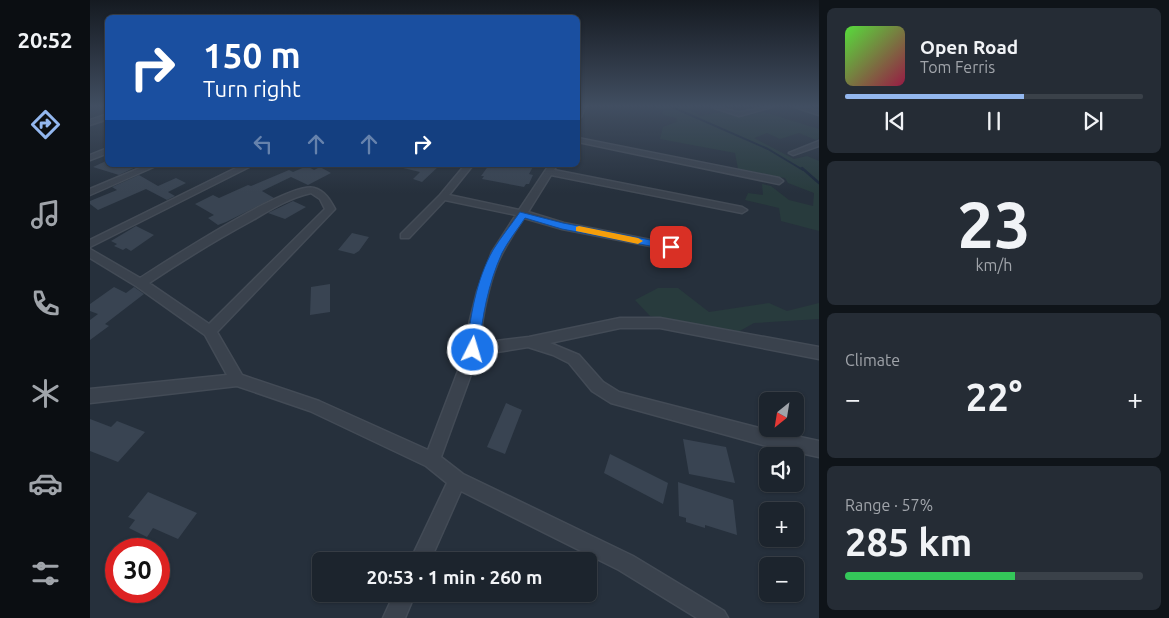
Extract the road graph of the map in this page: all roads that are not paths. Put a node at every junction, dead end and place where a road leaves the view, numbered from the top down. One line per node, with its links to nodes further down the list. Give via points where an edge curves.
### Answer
1 (580, 140): 10 (street)
2 (819, 143): 4 (street)
3 (105, 151): 5 (street)
4 (794, 154)
5 (90, 158)
6 (149, 167): 11 (street)
7 (245, 167): 16 (street)
8 (467, 167): 12 (street)
9 (551, 169): 13 (street); 14 (street)
10 (779, 181)
11 (90, 192)
12 (443, 197): 14 (street); 15 (street)
13 (742, 210)
14 (523, 214): 17 (street, via 562,226); 22 (street, via 498,252 492,268 475,324)
15 (405, 236)
16 (90, 244)
17 (671, 247)
18 (90, 253): 19 (street)
19 (140, 283): 20 (street); 20 (street, via 205,242 294,194 312,190 324,197 330,209)
20 (210, 331): 24 (street)
21 (529, 342): 22 (street); 23 (street, via 620,323 660,323); 26 (street, via 568,355 579,363 601,392 616,398 763,437)
22 (473, 350): 27 (street)
23 (819, 353)
24 (237, 380): 25 (street); 27 (street, via 314,406)
25 (90, 396)
26 (819, 448)
27 (432, 460): 28 (street)
28 (457, 480): 29 (street); 32 (street, via 626,563)
29 (424, 552)
30 (401, 602): 31 (street)
31 (394, 618)
32 (717, 618)

